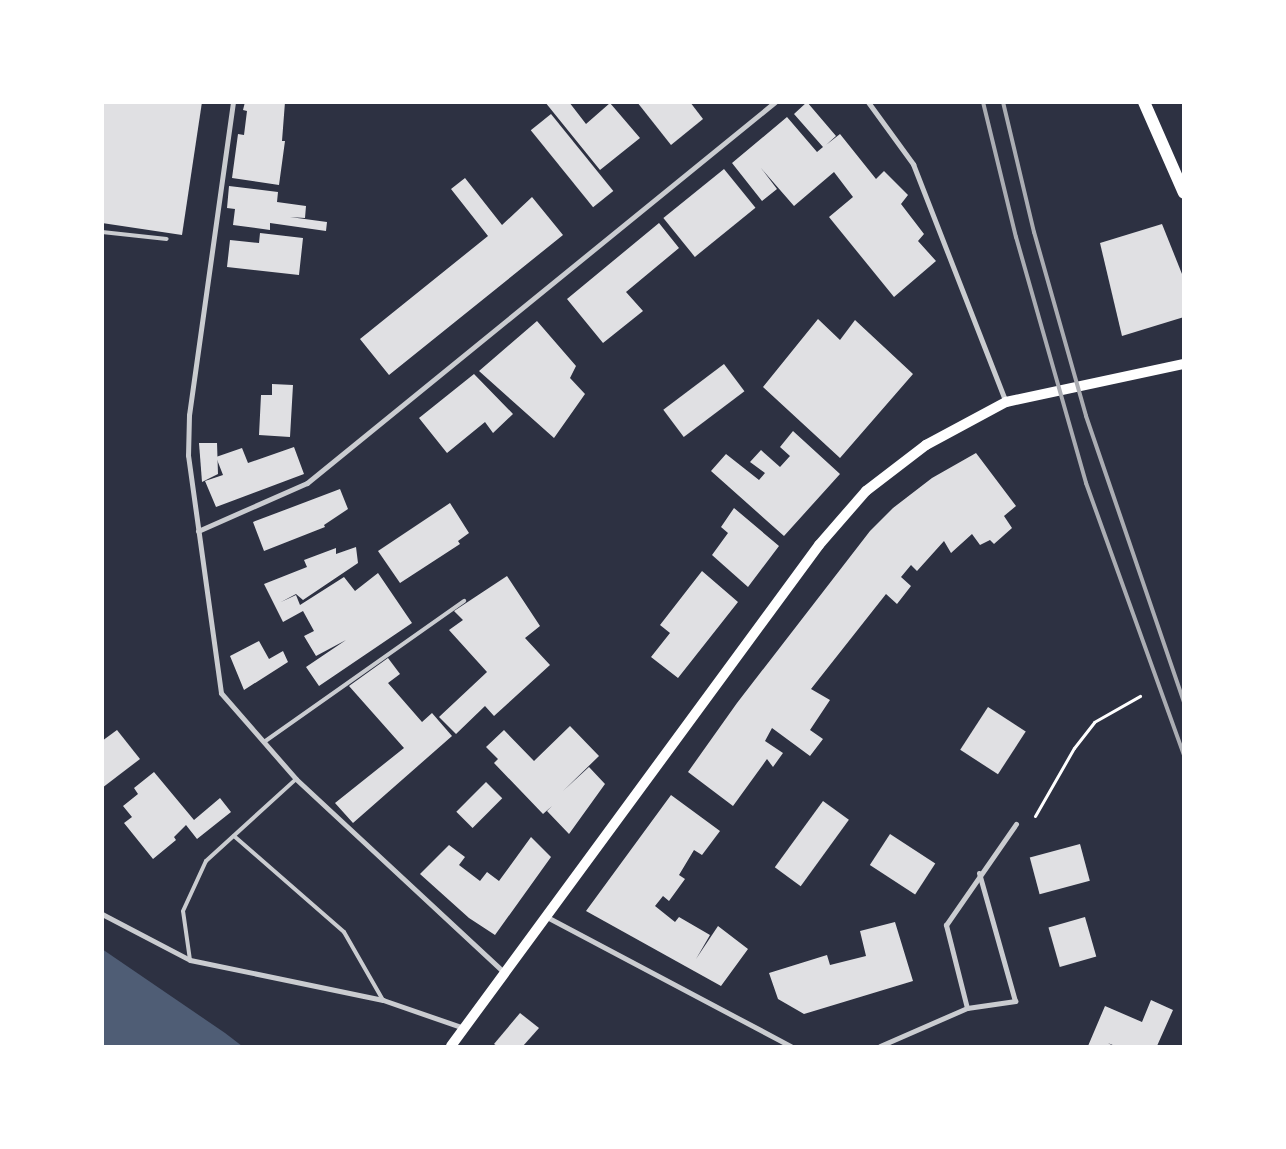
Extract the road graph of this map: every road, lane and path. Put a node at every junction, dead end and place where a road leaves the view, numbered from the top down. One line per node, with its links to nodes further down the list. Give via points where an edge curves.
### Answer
1 (233, 102): 10 (street, via 188,414 188,456)
2 (775, 102): 10 (street, via 307,483)
3 (868, 102): 9 (street, via 913,164)
4 (1144, 102): 5 (main road)
5 (1184, 193)
6 (102, 232): 7 (lane)
7 (167, 239)
8 (1184, 364): 9 (main road)
9 (1006, 402): 19 (main road, via 926,445 866,491 819,545)
10 (198, 531): 13 (street, via 221,693)
11 (464, 601): 13 (lane)
12 (1140, 696): 15 (path, via 1094,722 1074,748 1031,824)
13 (264, 742): 14 (street)
14 (296, 778): 16 (lane); 21 (street)
15 (1016, 824): 17 (street)
16 (234, 836): 20 (lane, via 206,861 183,911); 22 (lane, via 344,932)
17 (979, 873): 23 (street, via 946,925); 23 (street, via 1015,1001)
18 (102, 914): 20 (street)
19 (544, 915): 21 (main road); 26 (street)
20 (190, 960): 22 (street)
21 (504, 972): 24 (main road)
22 (384, 1000): 24 (street)
23 (967, 1008): 27 (street)
24 (464, 1028): 25 (main road)
25 (451, 1046)
26 (791, 1046)
27 (880, 1046)

